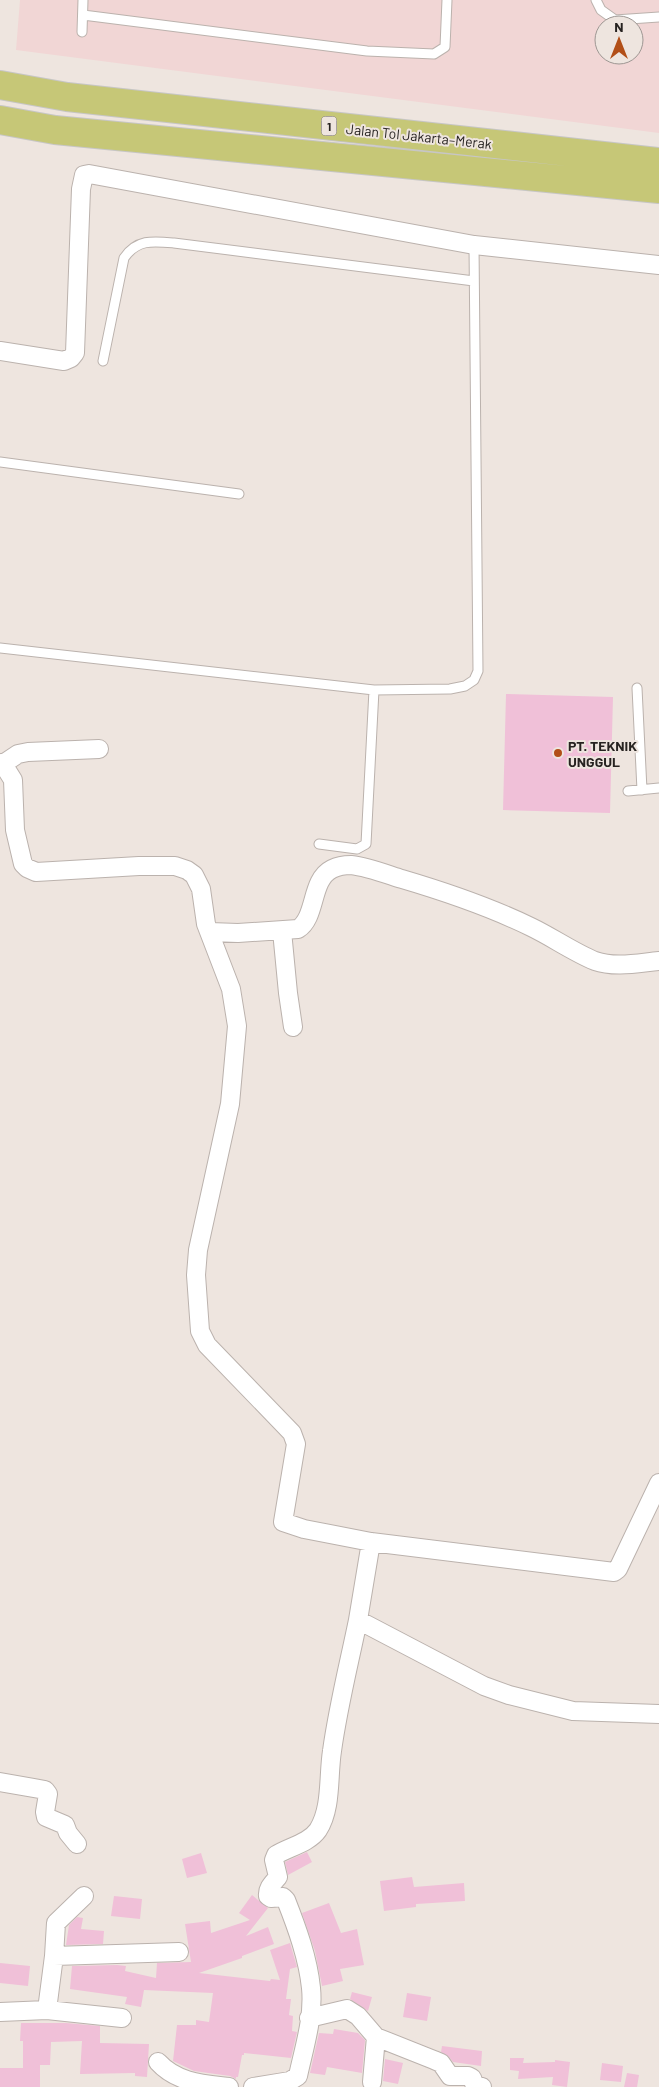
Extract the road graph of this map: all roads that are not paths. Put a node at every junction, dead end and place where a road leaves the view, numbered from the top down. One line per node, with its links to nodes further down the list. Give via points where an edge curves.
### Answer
1 (83, 0): 4 (lane)
2 (447, 0): 4 (lane, via 445,47 434,54 367,51)
3 (596, 0): 5 (lane, via 601,10 615,20)
4 (82, 15): 6 (lane)
5 (659, 17)
6 (82, 32)
7 (0, 86): 9 (highway, Jalan Tol Jakarta–Merak / 1, via 67,97)
8 (0, 120): 10 (highway, Jalan Tol Jakarta–Merak / 1, via 55,130)
9 (659, 162)
10 (659, 189)
11 (474, 245): 12 (street); 13 (lane); 14 (street, via 89,174 84,176 81,189 75,353 64,361)
12 (659, 265)
13 (474, 281): 15 (lane, via 174,243 143,243 131,249 124,258); 20 (lane, via 478,671 474,680 465,686 450,689)
14 (0, 351)
15 (103, 361)
16 (0, 462): 17 (lane)
17 (239, 494)
18 (0, 648): 20 (lane)
19 (637, 688): 24 (lane)
20 (374, 690): 26 (lane, via 366,844 357,849)
21 (98, 749): 22 (street, via 28,752)
22 (1, 764): 28 (street, via 13,780 15,830 23,864 27,868 36,872 166,866 188,870 201,889)
23 (659, 788): 24 (lane)
24 (642, 790): 25 (lane)
25 (628, 791)
26 (319, 844)
27 (282, 931): 28 (street); 29 (street, via 298,929 306,924 325,876 339,866 350,865 449,893 530,926 595,961 625,965); 30 (street)
28 (210, 932): 32 (street, via 231,989 237,1026 230,1104 198,1250 196,1276 200,1331 207,1345 292,1433 296,1444 282,1522)
29 (659, 961)
30 (293, 1027)
31 (659, 1483): 32 (street, via 618,1570 614,1572)
32 (371, 1542): 33 (street)
33 (358, 1620): 34 (street, via 484,1686 510,1695 573,1711); 43 (street, via 332,1751 323,1819 312,1835 276,1855 278,1877 268,1893 271,1898 283,1897 286,1900 302,1940 311,1989)
34 (659, 1714)
35 (0, 1782): 36 (street, via 45,1790 48,1794 45,1815 65,1824)
36 (77, 1844)
37 (84, 1896): 39 (street, via 56,1924)
38 (179, 1952): 39 (street)
39 (54, 1956): 40 (street)
40 (47, 2010): 41 (street); 42 (street)
41 (0, 2012)
42 (122, 2018)
43 (309, 2018): 44 (street, via 347,2009 358,2016); 48 (street, via 298,2076 290,2081)
44 (376, 2037): 46 (street); 49 (street, via 441,2063 450,2076 468,2076 475,2086)
45 (158, 2062): 47 (street, via 173,2076 198,2084)
46 (372, 2082)
47 (229, 2087)
48 (253, 2087)
49 (482, 2087)

